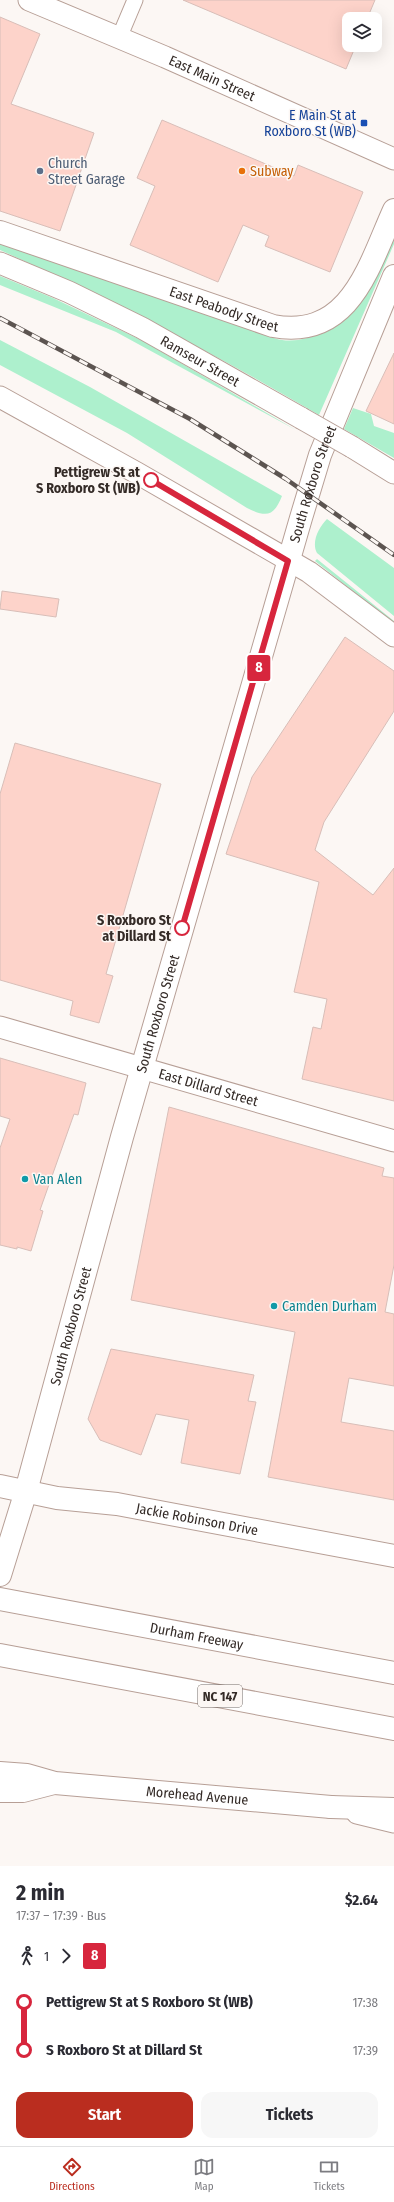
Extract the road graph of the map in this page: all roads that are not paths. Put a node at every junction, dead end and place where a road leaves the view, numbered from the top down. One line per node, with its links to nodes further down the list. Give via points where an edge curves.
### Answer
1 (29, 0): 3 (street, East Main Street)
2 (135, 0): 3 (street)
3 (119, 38): 4 (street, East Main Street)
4 (394, 158)
5 (394, 210): 6 (main road, East Peabody Street, via 363,280 350,299 336,314 325,320 292,328 273,326)
6 (0, 232)
7 (0, 263): 10 (street, Ramseur Street, bridge, via 69,292 142,328)
8 (394, 276): 11 (main road, South Roxboro Street, via 320,455)
9 (0, 397): 11 (street)
10 (394, 473)
11 (288, 561): 12 (street, via 316,577); 14 (main road, South Roxboro Street)
12 (394, 636)
13 (0, 1027): 14 (street, East Dillard Street)
14 (142, 1068): 15 (street, East Dillard Street); 17 (main road, South Roxboro Street, via 77,1295)
15 (394, 1142)
16 (0, 1486): 17 (main road, Jackie Robinson Drive)
17 (26, 1491): 18 (main road, Jackie Robinson Drive, via 57,1498 117,1504); 19 (main road, South Roxboro Street)
18 (394, 1556)
19 (0, 1575)
20 (0, 1599): 22 (main road, Durham Freeway)
21 (0, 1655): 23 (main road, NC 147)
22 (394, 1673)
23 (394, 1729)
24 (0, 1772): 25 (main road, Morehead Avenue, via 27,1775)
25 (55, 1783): 26 (main road, via 24,1791); 27 (main road, Morehead Avenue)
26 (0, 1792)
27 (331, 1807): 28 (main road); 29 (street, Morehead Avenue)
28 (394, 1809)
29 (394, 1822)

